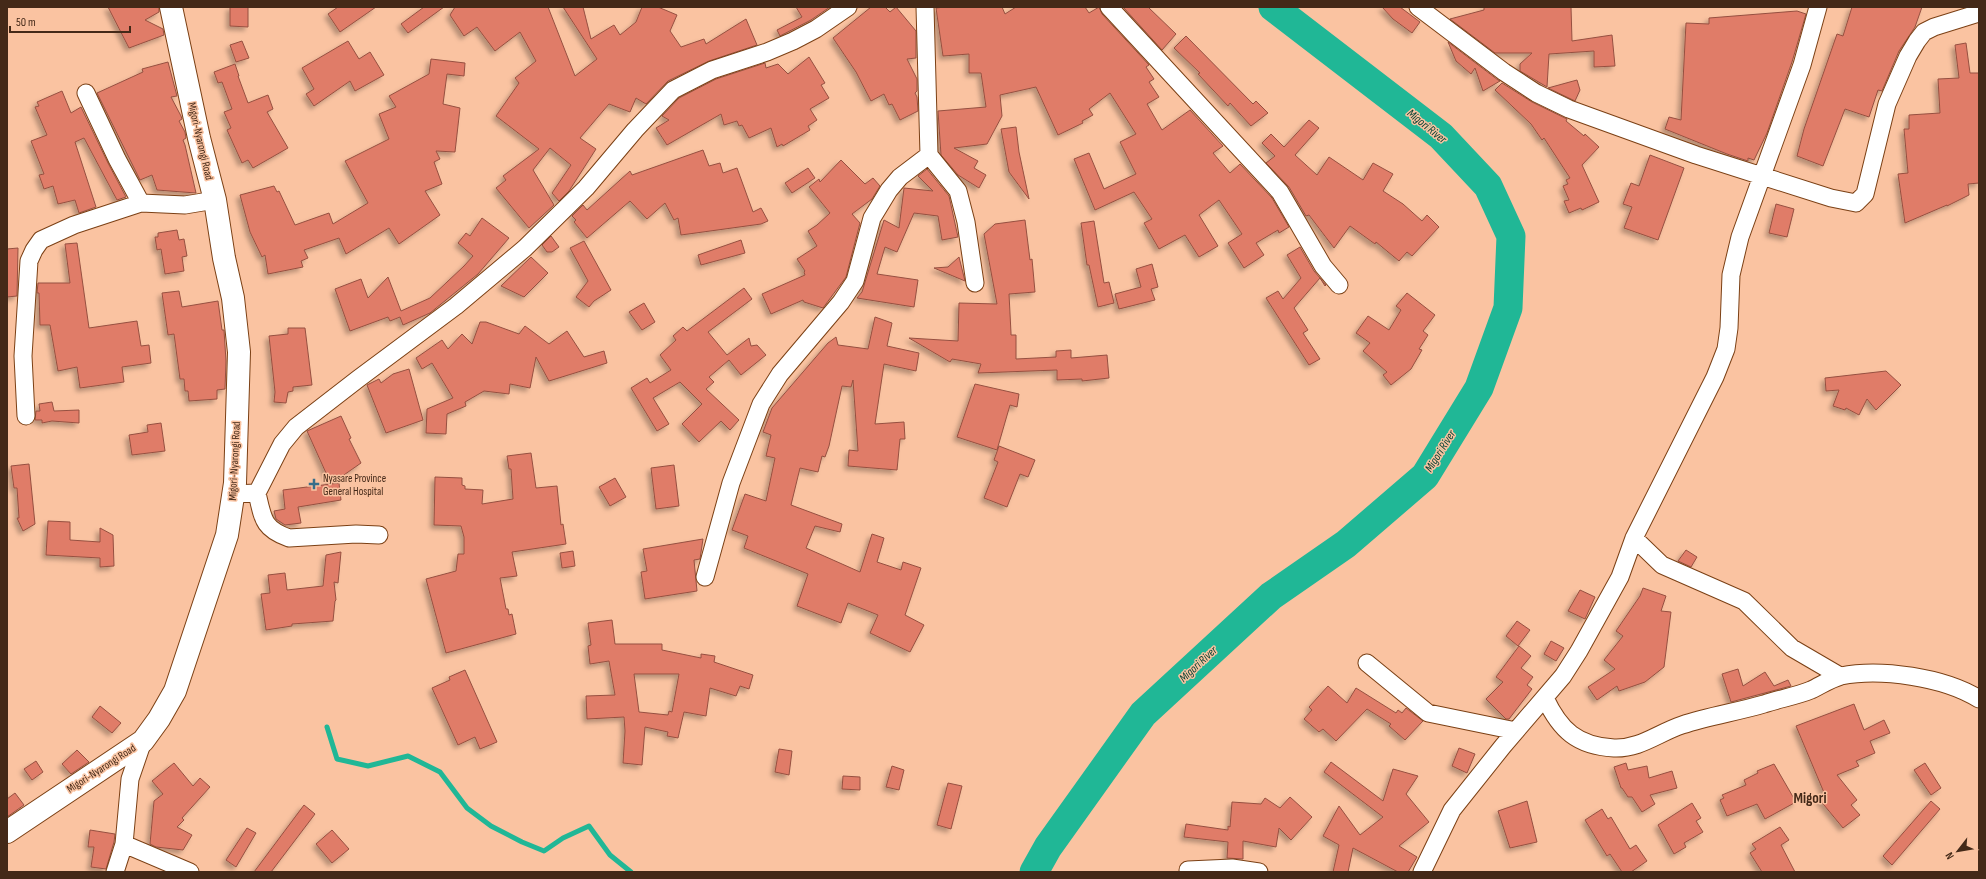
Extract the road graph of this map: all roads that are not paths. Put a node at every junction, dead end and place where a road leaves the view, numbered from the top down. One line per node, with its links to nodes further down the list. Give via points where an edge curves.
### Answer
1 (171, 7): 11 (street, Migori-Nyarongi Road)
2 (848, 7): 17 (street, via 793,41 712,70 673,90 586,188 525,248 456,306 296,427 282,444)
3 (925, 7): 9 (street)
4 (1109, 7): 14 (street, via 1280,192 1323,266)
5 (1418, 7): 10 (street, via 1536,93 1617,127)
6 (1818, 7): 10 (street, via 1802,65)
7 (1979, 14): 10 (street, via 1934,27 1924,32 1917,41 1887,104 1865,194 1859,202 1831,198)
8 (86, 93): 12 (street, via 117,160)
9 (929, 155): 13 (street, via 958,191 966,222); 20 (street, via 900,176 889,190 872,218 855,280 841,302 780,374 761,404 730,482)
10 (1761, 175): 19 (street, via 1740,237 1731,274 1726,349 1708,391)
11 (215, 200): 12 (street, via 185,204); 16 (street, Migori-Nyarongi Road, via 233,298 239,352)
12 (141, 203): 15 (street, via 55,233 41,240 34,250 28,269 23,356)
13 (975, 283)
14 (1338, 285)
15 (26, 416)
16 (233, 494): 17 (street); 26 (street, Migori-Nyarongi Road, via 227,535 175,691)
17 (257, 494): 18 (street, via 263,521 279,535 289,538)
18 (379, 535)
19 (1634, 538): 22 (street, via 1662,565 1744,602 1792,648); 23 (street, via 1620,577 1600,615 1563,676)
20 (706, 577)
21 (1367, 663): 25 (street, via 1428,713)
22 (1840, 676): 23 (street, via 1810,690 1681,725 1644,743 1620,748 1593,744 1572,737 1557,721); 24 (street, via 1898,674 1927,679)
23 (1545, 698): 25 (street)
24 (1979, 699)
25 (1516, 731): 33 (street, via 1452,810)
26 (143, 742): 27 (street, Migori-Nyarongi Road); 28 (street, via 130,779)
27 (7, 832)
28 (124, 844): 30 (street); 31 (street)
29 (1188, 870): 32 (street, via 1232,868)
30 (115, 872)
31 (190, 872)
32 (1259, 872)
33 (1422, 872)

